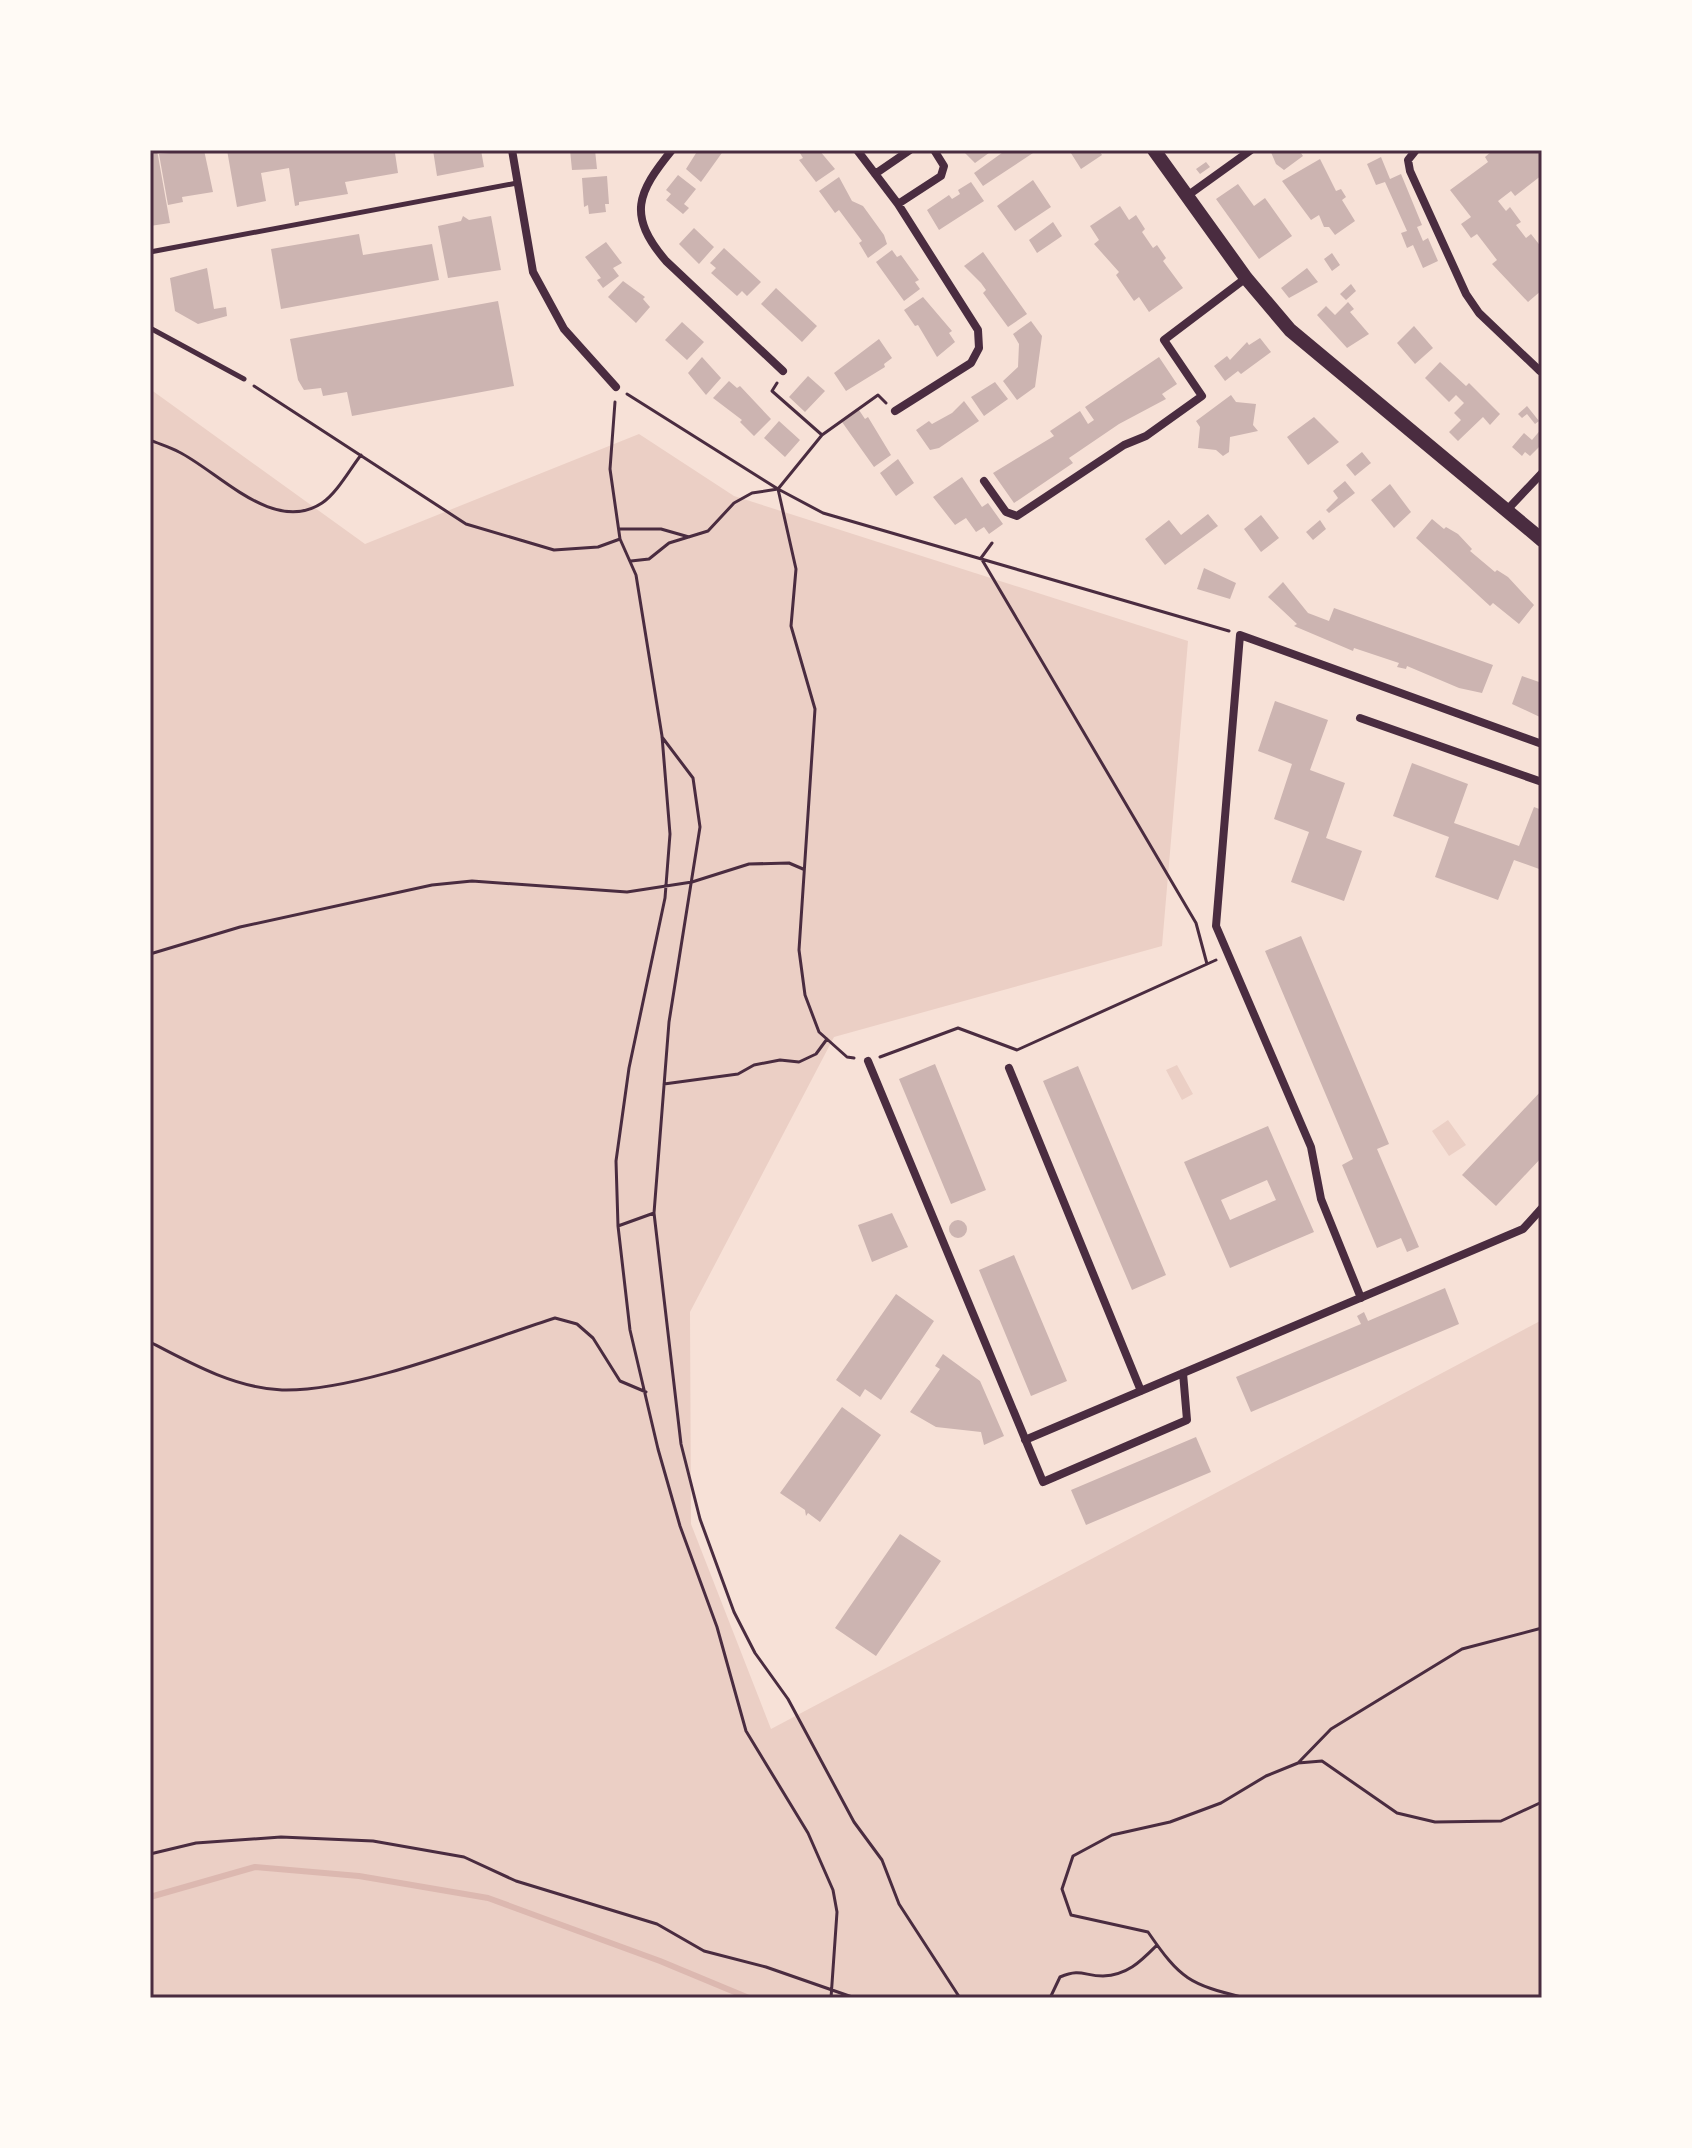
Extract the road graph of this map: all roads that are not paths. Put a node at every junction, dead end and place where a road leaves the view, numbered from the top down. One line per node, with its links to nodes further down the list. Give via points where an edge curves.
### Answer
1 (512, 150): 10 (street)
2 (672, 150): 16 (street, via 645,183 640,216 649,241)
3 (857, 150): 9 (street)
4 (910, 150): 9 (street)
5 (934, 150): 12 (street, via 944,166 941,176)
6 (1154, 150): 11 (main road)
7 (1251, 150): 11 (street)
8 (1416, 150): 17 (street, via 1408,160 1410,171 1459,282 1479,313)
9 (875, 174): 12 (street)
10 (518, 183): 13 (lane); 19 (street, via 533,272 564,329)
11 (1186, 196): 14 (main road)
12 (898, 204): 20 (street, via 978,330 979,348 971,363)
13 (150, 252)
14 (1246, 278): 22 (street, via 1164,340 1202,396 1017,516 1006,512); 23 (main road, via 1317,355)
15 (150, 328): 18 (lane)
16 (783, 371)
17 (1541, 371)
18 (244, 379)
19 (616, 387)
20 (895, 411)
21 (1542, 473): 23 (street)
22 (984, 481)
23 (1506, 511): 24 (main road)
24 (1542, 540)
25 (1360, 718): 27 (street)
26 (1542, 744): 31 (street, via 1240,635 1216,926 1311,1147 1321,1199)
27 (1542, 782)
28 (868, 1061): 34 (street)
29 (1009, 1068): 33 (street)
30 (1542, 1208): 31 (street, via 1523,1229)
31 (1361, 1298): 32 (street)
32 (1183, 1373): 33 (street); 34 (street, via 1187,1420 1043,1482)
33 (1141, 1391): 34 (street)
34 (1025, 1440)

